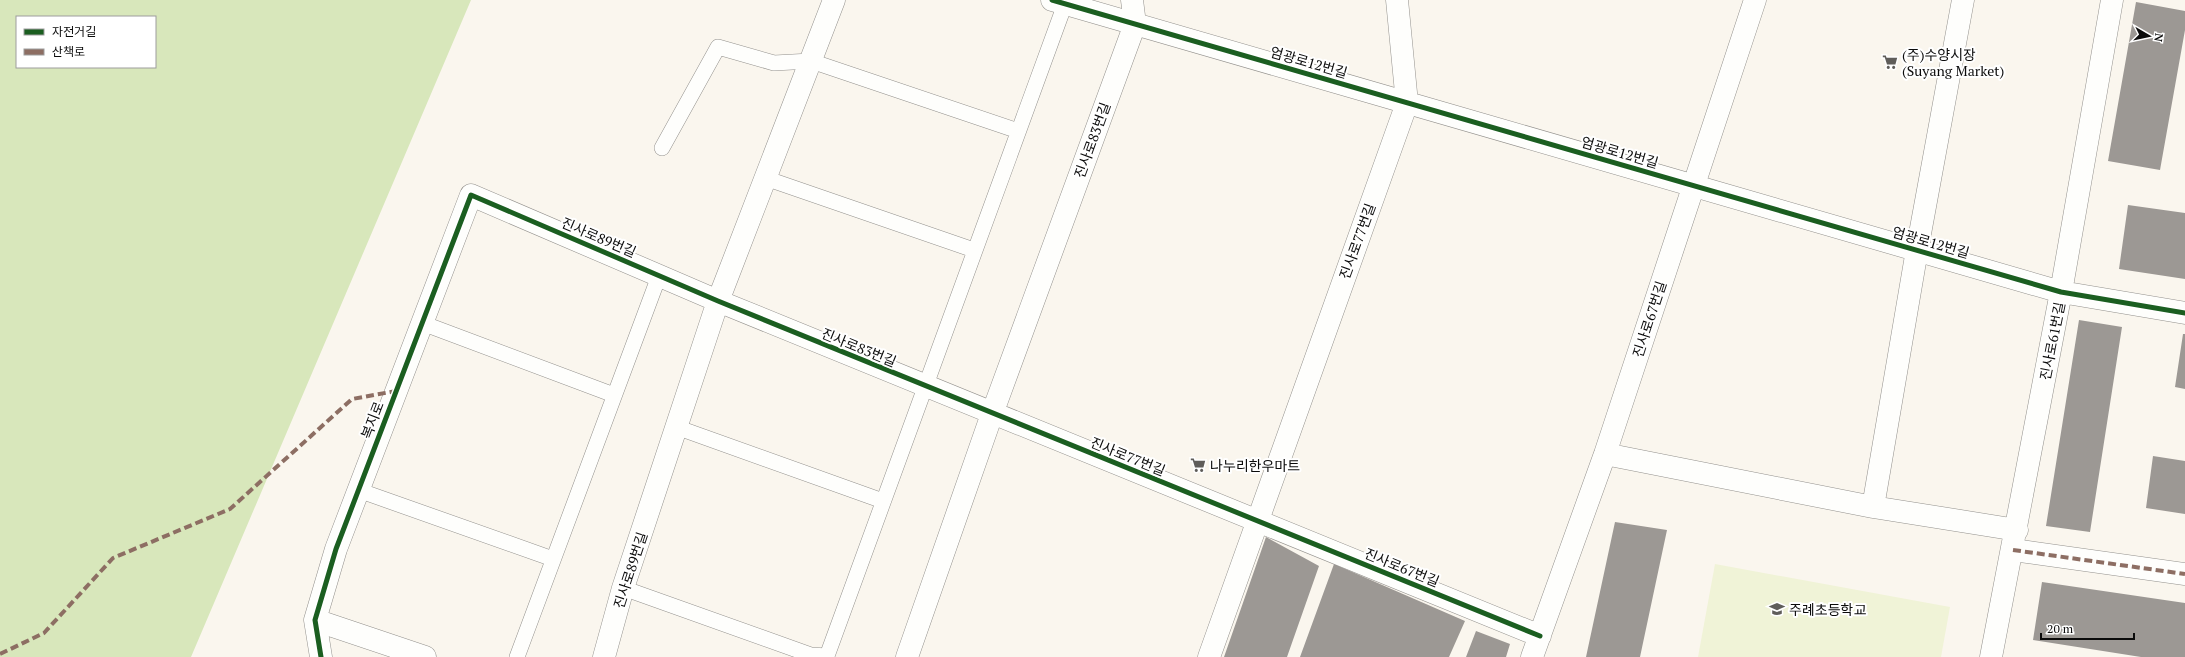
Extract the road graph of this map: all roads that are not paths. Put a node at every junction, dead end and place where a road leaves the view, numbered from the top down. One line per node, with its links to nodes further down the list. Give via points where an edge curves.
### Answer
1 (834, 0): 9 (street, 진사로89번길)
2 (1132, 0): 8 (street, 진사로83번길)
3 (1397, 0): 10 (street, 진사로77번길)
4 (1755, 0): 14 (street, 진사로67번길)
5 (1962, 0): 17 (street, 엄광로12번길)
6 (2112, 0): 19 (street, 진사로61번길)
7 (1060, 1): 8 (street, 엄광로12번길); 11 (lane)
8 (1135, 24): 10 (street, 엄광로12번길); 25 (street, 진사로83번길)
9 (811, 61): 11 (lane); 12 (lane, via 774,63 718,47); 13 (street, 진사로89번길)
10 (1407, 103): 14 (street, 엄광로12번길); 31 (street, 진사로77번길)
11 (1018, 131): 16 (lane)
12 (662, 148)
13 (766, 178): 16 (lane); 20 (street, 진사로89번길)
14 (1693, 186): 17 (street, 엄광로12번길); 27 (street, 진사로67번길)
15 (471, 195): 18 (street, 진사로89번길); 22 (street, 복지로)
16 (974, 250): 23 (lane)
17 (1917, 250): 19 (street, 엄광로12번길); 30 (street, 엄광로12번길)
18 (659, 276): 20 (street, 진사로89번길); 24 (lane)
19 (2061, 292): 21 (street, 엄광로12번길); 32 (street, 진사로61번길)
20 (718, 302): 23 (street, 진사로83번길); 26 (street, 진사로89번길)
21 (2185, 313)
22 (422, 323): 24 (lane); 28 (street, 복지로)
23 (924, 386): 25 (street, 진사로83번길); 29 (lane)
24 (614, 395): 33 (lane)
25 (992, 414): 31 (street, 진사로77번길); 42 (street, 진사로83번길)
26 (676, 427): 29 (lane); 35 (street, 진사로89번길)
27 (1605, 454): 30 (street); 37 (street, 진사로67번길)
28 (358, 490): 33 (lane); 36 (street, 복지로, via 336,549)
29 (883, 501): 35 (lane, via 827,656 811,655)
30 (1873, 507): 32 (street)
31 (1256, 521): 37 (street, 진사로67번길); 43 (street, 진사로77번길)
32 (2015, 540): 34 (street); 45 (street, 진사로61번길)
33 (553, 559): 40 (lane)
34 (2185, 574)
35 (623, 588): 41 (street, 진사로89번길)
36 (315, 620): 38 (street, 복지로); 39 (street)
37 (1540, 636): 44 (street, 진사로67번길)
38 (321, 657)
39 (425, 657)
40 (517, 657)
41 (604, 657)
42 (907, 657)
43 (1209, 657)
44 (1532, 657)
45 (1991, 657)

